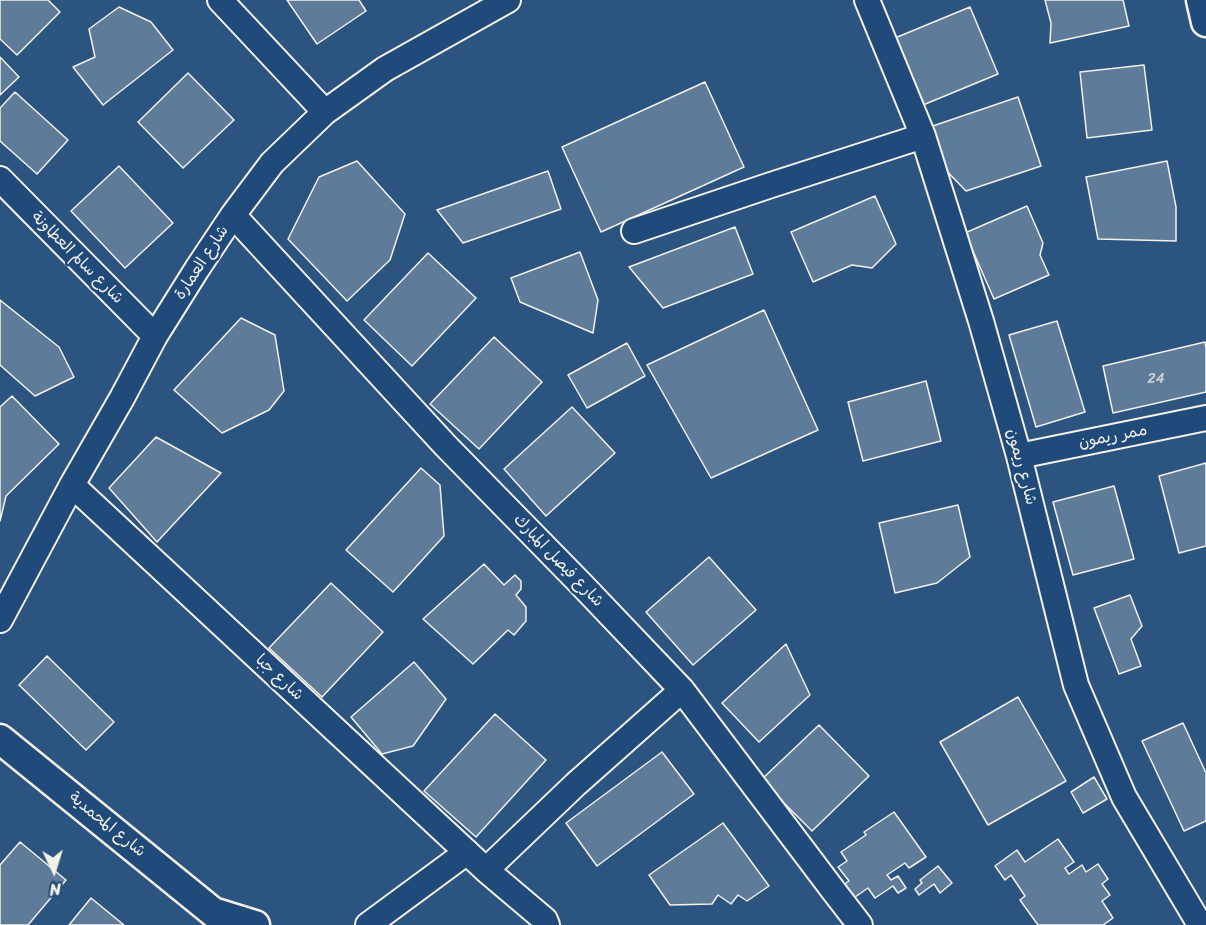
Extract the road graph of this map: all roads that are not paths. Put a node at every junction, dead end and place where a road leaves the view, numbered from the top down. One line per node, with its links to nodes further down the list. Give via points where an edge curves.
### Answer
1 (220, 0): 6 (street)
2 (508, 0): 6 (street, شارع العمارة, via 385,69)
3 (867, 0): 7 (street, شارع ريمون)
4 (1201, 0): 5 (street)
5 (1206, 22)
6 (324, 112): 9 (street, شارع العمارة, via 272,163)
7 (923, 136): 10 (street); 13 (street, شارع ريمون)
8 (0, 179): 11 (street, شارع سالم العطاونة)
9 (233, 215): 11 (street, شارع العمارة); 16 (street, شارع فيصل المبارك, via 414,411)
10 (634, 231)
11 (155, 336): 14 (street, شارع العمارة)
12 (1206, 418): 13 (street, ممر ريمون)
13 (1019, 456): 21 (street, شارع ريمون, via 1076,685 1124,797)
14 (72, 485): 15 (street, شارع العمارة); 18 (street, شارع جبا)
15 (0, 621)
16 (682, 690): 19 (street); 25 (street, شارع فيصل المبارك)
17 (0, 739): 20 (street, شارع المحمدية)
18 (467, 852): 19 (street, شارع جبا); 23 (street)
19 (486, 870): 24 (street, شارع جبا)
20 (221, 919): 22 (street, شارع المحمدية)
21 (1199, 923)
22 (255, 925)
23 (368, 925)
24 (548, 925)
25 (860, 925)

